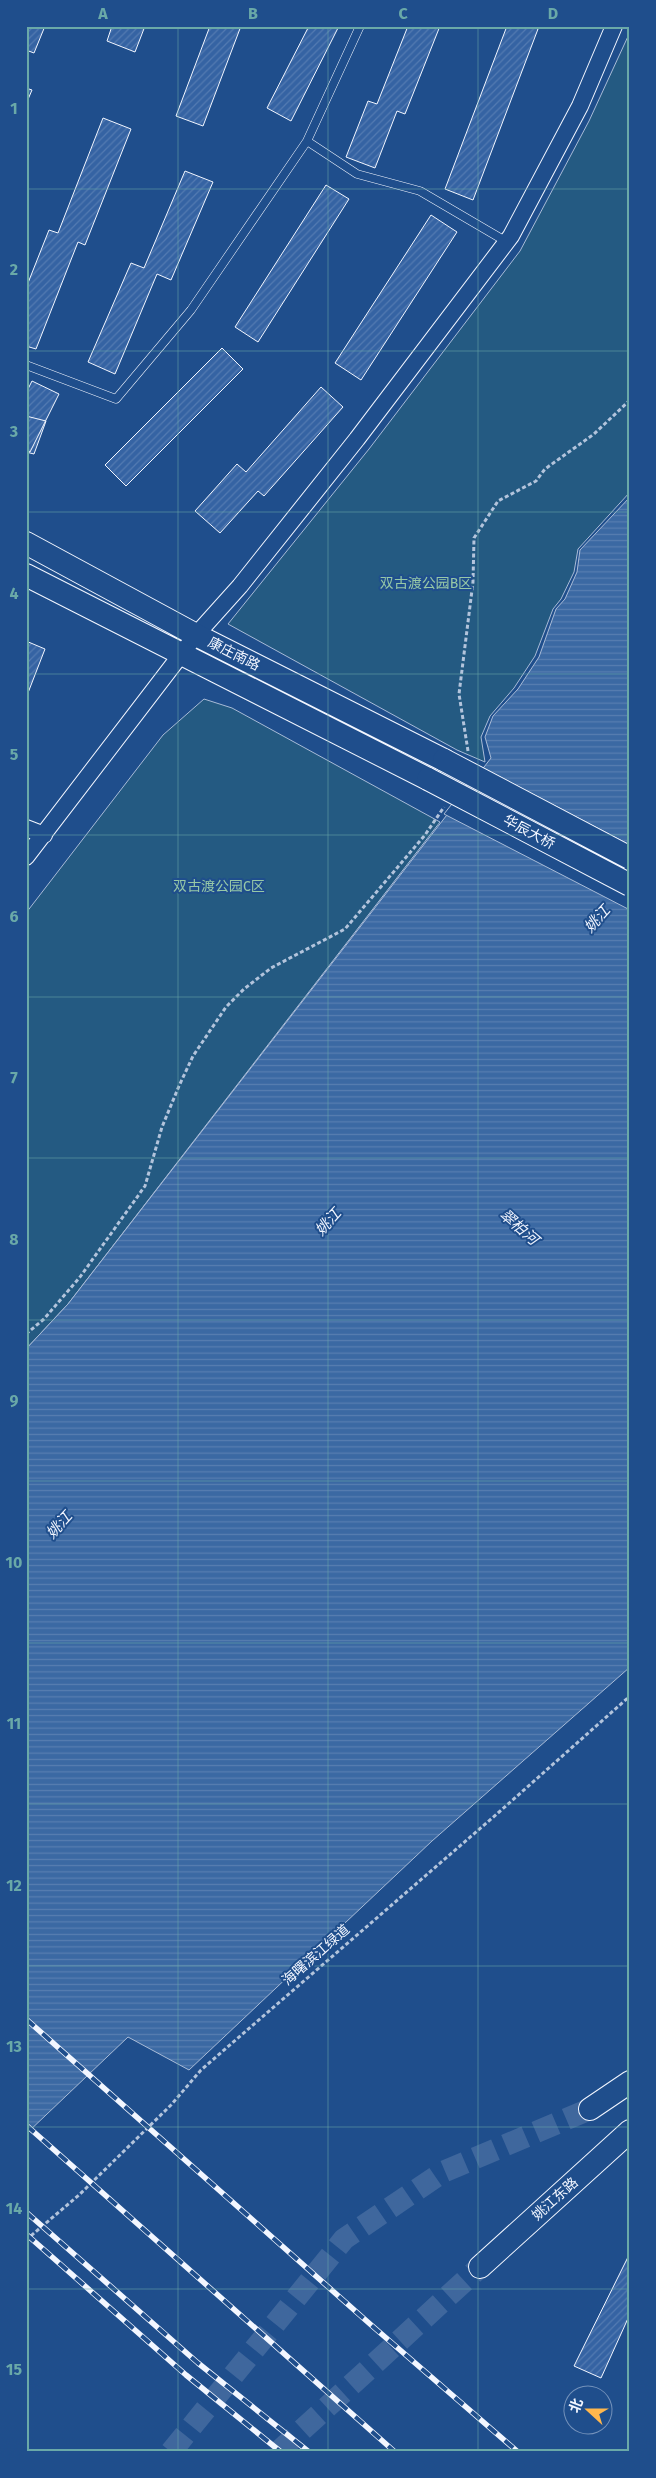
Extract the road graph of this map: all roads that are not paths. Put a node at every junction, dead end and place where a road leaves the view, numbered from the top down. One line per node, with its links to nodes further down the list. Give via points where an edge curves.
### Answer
1 (360, 26): 3 (lane)
2 (614, 26): 4 (street, via 580,106)
3 (307, 141): 4 (lane, via 357,174 420,191); 5 (lane, via 191,310 116,399)
4 (507, 242): 8 (street, via 345,454 240,586)
5 (26, 365)
6 (26, 543): 8 (main road, 康庄南路)
7 (26, 575): 9 (main road, 康庄南路)
8 (196, 635): 9 (street); 10 (main road, 康庄南路)
9 (182, 654): 11 (main road, 康庄南路); 13 (street)
10 (444, 760): 15 (main road, 华辰大桥, bridge)
11 (428, 779): 16 (main road, 华辰大桥, bridge)
12 (26, 828): 13 (street)
13 (44, 835): 14 (street)
14 (26, 857)
15 (630, 858)
16 (630, 884)
17 (628, 2085): 18 (main road)
18 (590, 2109)
19 (630, 2130): 20 (main road, 姚江东路)
20 (480, 2267)

